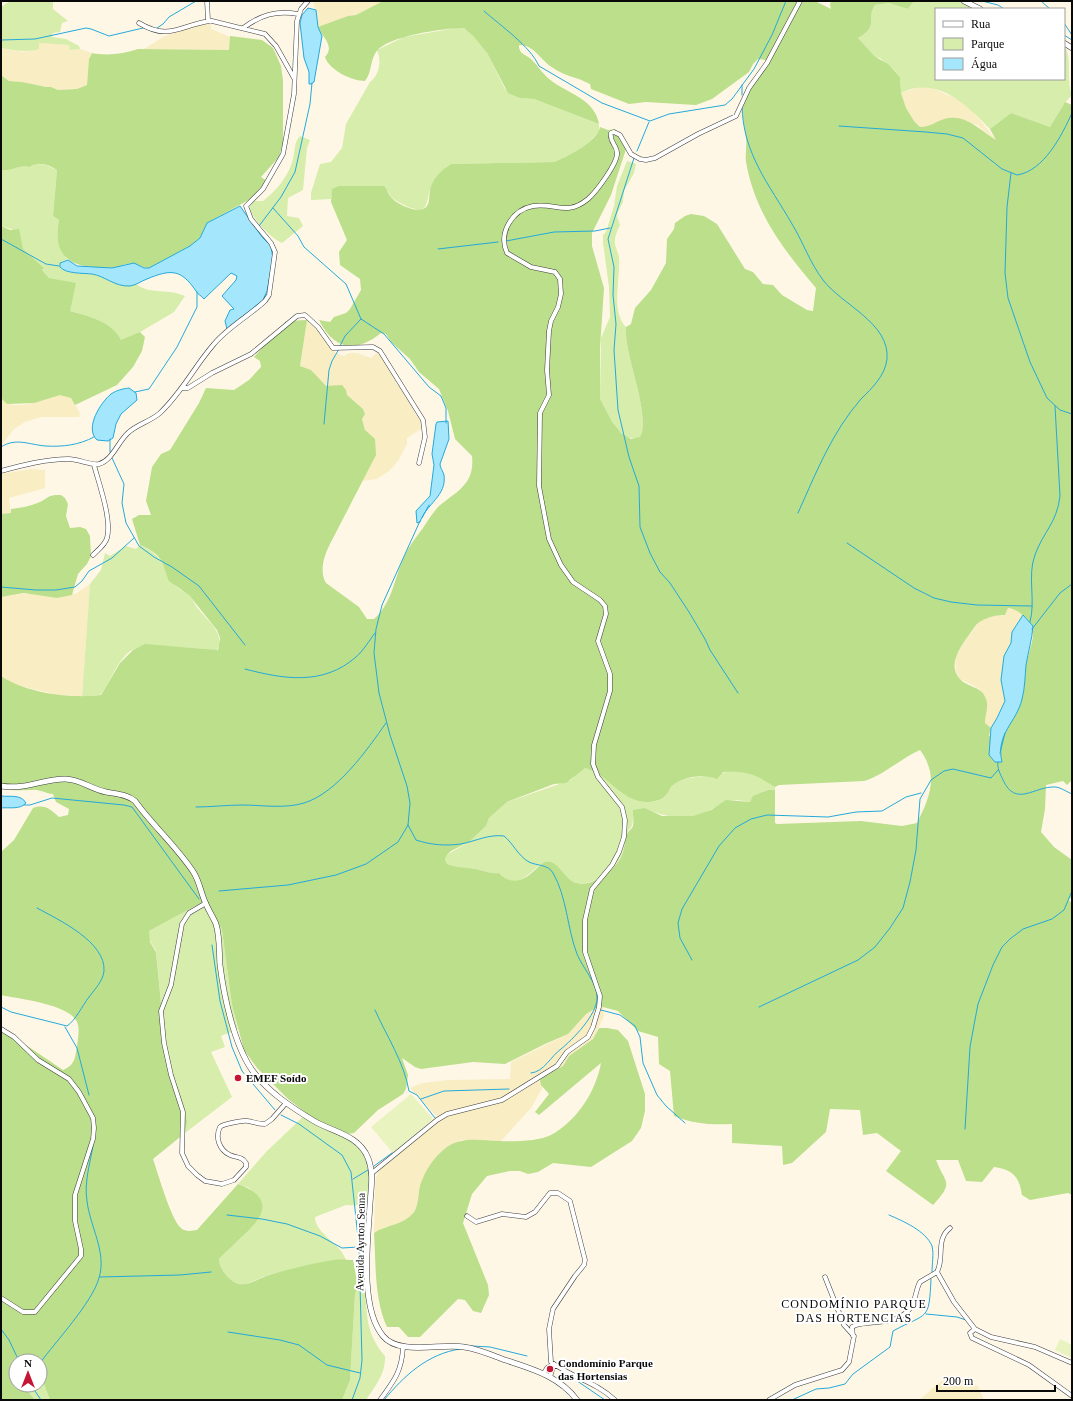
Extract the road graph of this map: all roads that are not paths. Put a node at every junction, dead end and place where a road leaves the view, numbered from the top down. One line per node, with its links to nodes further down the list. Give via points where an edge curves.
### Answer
1 (207, 1): 7 (street, via 206,17)
2 (308, 1): 6 (street)
3 (800, 1): 20 (street, via 767,63 749,88 736,116 655,158 646,160 631,154 620,135 611,133 616,157 601,184 588,199 580,205 564,209 531,206 506,226 504,240 508,253 531,267 555,272 560,279 560,301 549,331 549,395 540,413 539,486 549,539 561,565 573,582 600,600 604,606 606,614 598,641 610,674 610,691 594,745 593,764 598,777 622,807 625,830 616,859 592,889 585,920 585,952 600,996 595,1022 588,1037 567,1052 556,1066 507,1098 492,1104 456,1110 437,1120)
4 (964, 1): 5 (street)
5 (978, 8)
6 (298, 14): 9 (street, via 269,13); 10 (street, via 295,33)
7 (209, 21): 8 (street, via 166,32 154,31); 9 (street)
8 (139, 23)
9 (243, 28): 10 (street, via 265,34 271,39)
10 (295, 80): 11 (street, via 283,154 263,188 246,206 251,219 276,252 269,295 214,344)
11 (183, 388): 12 (street, via 188,388 251,354 297,316 305,315 318,327 333,348 373,347 380,351 423,420 426,438); 13 (street, via 155,417 128,432 108,458)
12 (419, 463)
13 (94, 465): 14 (street, via 77,459 66,459 33,463); 15 (street, via 108,532 105,541)
14 (1, 472)
15 (93, 555)
16 (1, 786): 17 (street, via 22,788 55,780 74,779 101,791 131,798 190,868)
17 (206, 903): 19 (street, via 216,925 224,990 242,1052 258,1078); 19 (street, via 183,919 171,985 161,1015 169,1067 183,1112 182,1153 188,1166 196,1175 209,1182 226,1183 234,1180 246,1167 246,1163 241,1157 229,1154 220,1147 220,1127 226,1123 236,1124 245,1121 265,1124)
18 (1, 1028): 25 (street, via 38,1060 69,1079 91,1114 94,1128 90,1150 75,1195 75,1221 81,1256 35,1312 23,1312)
19 (286, 1103): 20 (street, via 316,1122 355,1141 365,1152)
20 (372, 1173): 28 (street, Avenida Ayrton Senna, via 368,1233 370,1299 381,1333 389,1342)
21 (467, 1216): 30 (street, via 476,1222 502,1214 526,1217 535,1212 550,1193 558,1193 570,1201 585,1260 553,1309 549,1329 550,1356)
22 (950, 1228): 23 (street, via 942,1239)
23 (937, 1272): 26 (street, via 954,1302); 27 (street, via 920,1282 912,1307 904,1315 886,1322 856,1325 852,1327)
24 (825, 1278): 27 (street, via 844,1325)
25 (1, 1298)
26 (975, 1329): 29 (street, via 991,1337 1035,1347); 33 (street, via 970,1333 972,1338 1029,1366)
27 (854, 1336): 37 (street, via 849,1362 842,1370 795,1385)
28 (403, 1347): 31 (street, Avenida Ayrton Senna, via 465,1347); 34 (street, via 402,1362 397,1376)
29 (1072, 1363)
30 (554, 1364): 31 (street); 32 (street); 36 (street, via 593,1383)
31 (544, 1373): 32 (street, Avenida Ayrton Senna)
32 (550, 1377): 35 (street, Avenida Ayrton Senna, via 569,1389)
33 (1072, 1396)
34 (380, 1400)
35 (577, 1400)
36 (615, 1400)
37 (769, 1400)

